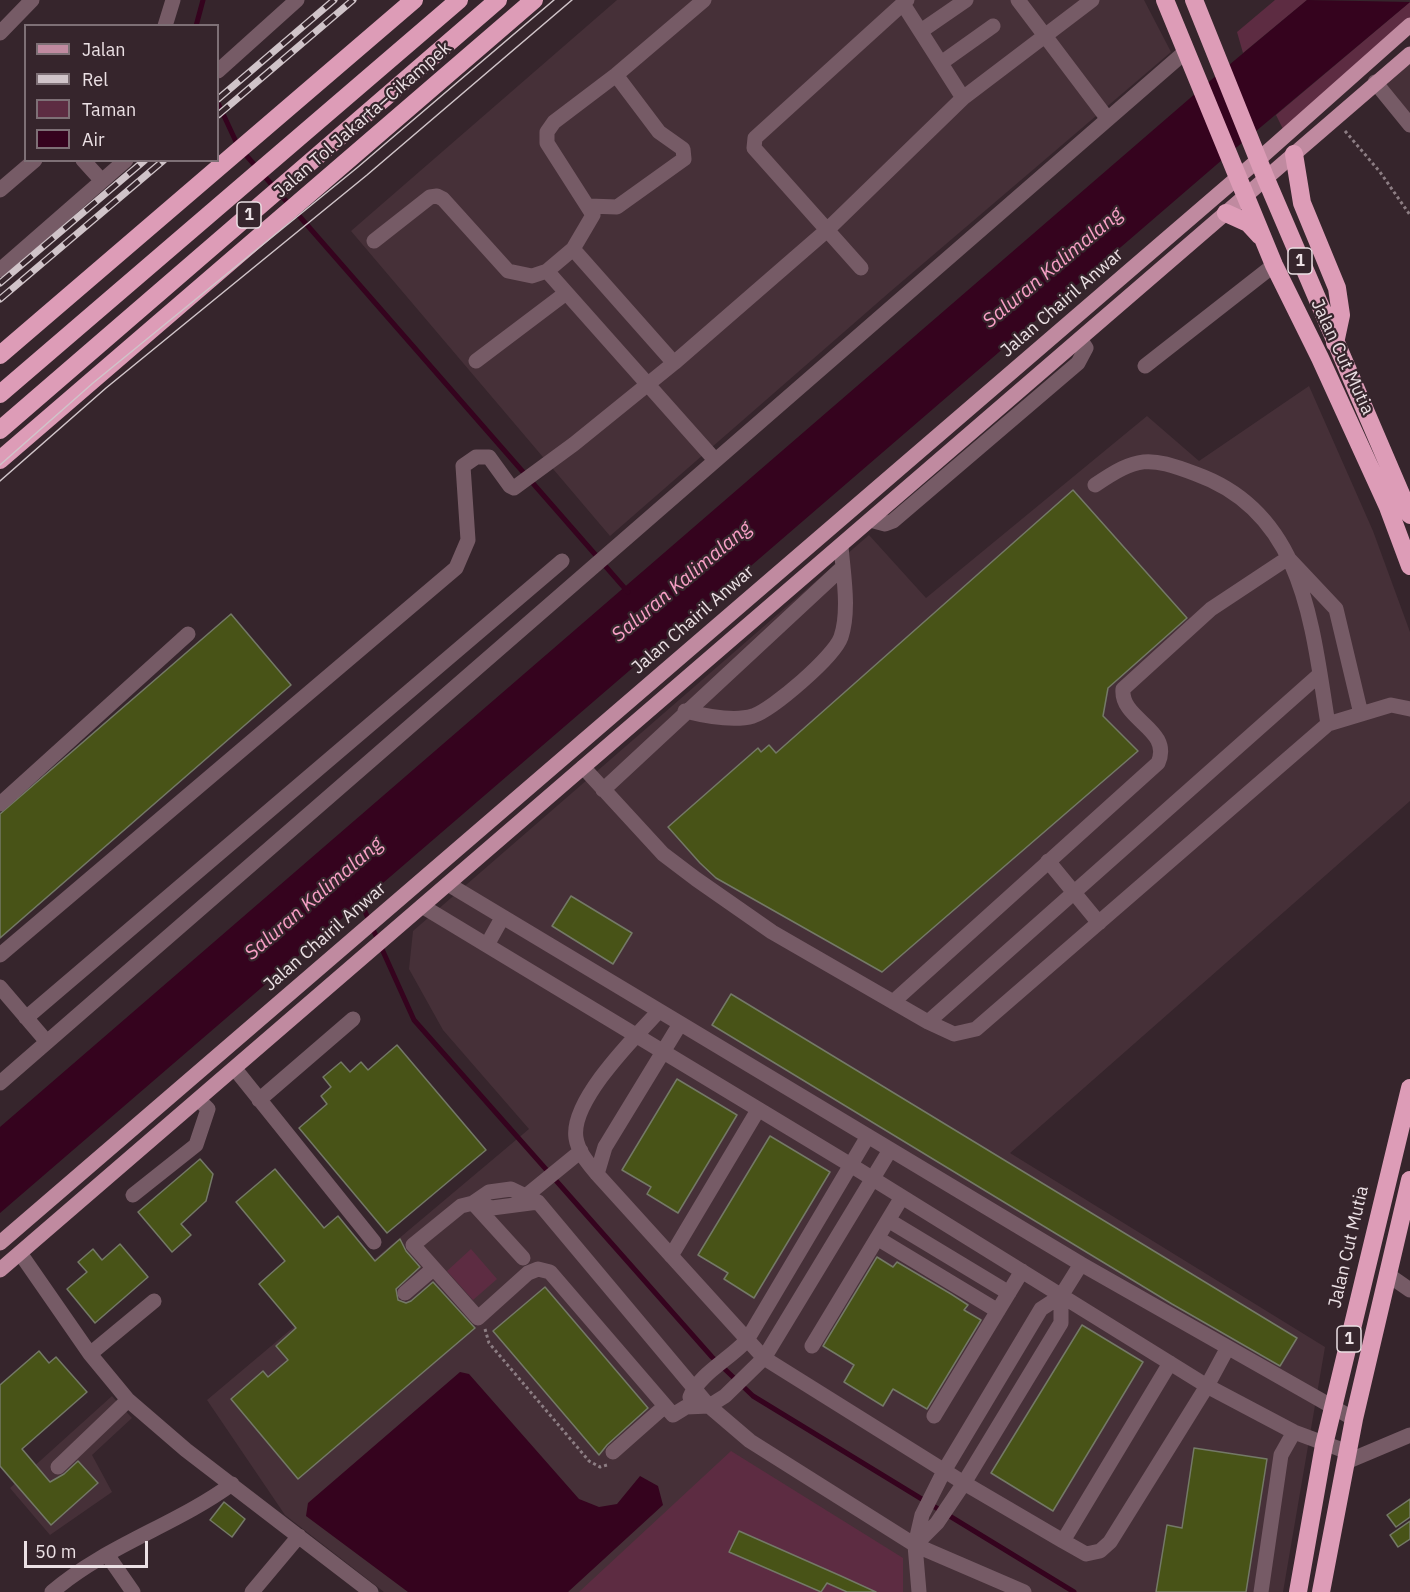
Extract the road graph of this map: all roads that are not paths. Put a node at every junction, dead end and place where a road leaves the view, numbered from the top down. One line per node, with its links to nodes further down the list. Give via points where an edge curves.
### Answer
1 (32, 0): 19 (street)
2 (173, 0): 15 (street)
3 (297, 0): 24 (street)
4 (414, 0): 51 (highway)
5 (459, 0): 56 (highway, 1)
6 (498, 0): 57 (highway, 1)
7 (534, 0): 59 (highway, Jalan Tol Jakarta–Cikampek / 1)
8 (704, 0): 25 (street)
9 (966, 0): 18 (street)
10 (1018, 0): 20 (street)
11 (1092, 0): 20 (street)
12 (1165, 0): 22 (highway, Jalan Cut Mutia / 1)
13 (1194, 0): 31 (highway, Jalan Cut Mutia / 1)
14 (905, 2): 18 (street); 42 (street, via 755,138 754,148)
15 (166, 24)
16 (1410, 25): 31 (main road, Jalan Chairil Anwar)
17 (993, 26): 23 (street)
18 (921, 32): 23 (street)
19 (0, 33)
20 (1046, 36): 27 (street); 28 (street)
21 (1410, 54): 26 (main road)
22 (1188, 60): 28 (street); 35 (highway, Jalan Cut Mutia / 1)
23 (941, 63): 27 (street)
24 (221, 68)
25 (616, 75): 40 (street, via 554,122 547,132 547,143); 40 (street, via 658,132 683,149 684,159 617,207)
26 (1375, 82): 29 (street); 30 (main road)
27 (963, 98): 42 (street)
28 (1107, 118): 58 (street)
29 (1410, 125)
30 (1294, 154): 36 (main road); 50 (highway, via 1302,203 1338,288 1341,315)
31 (1258, 160): 35 (main road, Jalan Chairil Anwar); 36 (highway, Jalan Cut Mutia / 1)
32 (33, 162): 38 (street)
33 (85, 162): 37 (street)
34 (124, 162): 37 (street)
35 (1239, 177): 39 (highway, Jalan Cut Mutia / 1); 62 (main road, Jalan Chairil Anwar)
36 (1266, 179): 39 (main road); 50 (highway, Jalan Cut Mutia / 1)
37 (102, 181): 47 (street)
38 (0, 190)
39 (1246, 196): 41 (main road); 45 (highway, Jalan Cut Mutia / 1)
40 (589, 206): 44 (street, via 593,215 590,224)
41 (1226, 213): 45 (highway, via 1258,232); 63 (main road)
42 (826, 231): 46 (street); 53 (street)
43 (374, 241): 48 (street, via 430,197 438,196 508,271 532,276)
44 (573, 249): 48 (street); 53 (street)
45 (1274, 265): 54 (street); 61 (highway, Jalan Cut Mutia / 1, via 1320,358)
46 (861, 268)
47 (0, 270)
48 (547, 271): 49 (street)
49 (566, 293): 52 (street); 55 (street)
50 (1335, 343): 61 (highway, Jalan Cut Mutia / 1)
51 (0, 355)
52 (476, 361)
53 (674, 363): 55 (street)
54 (1145, 366)
55 (648, 385): 58 (street); 86 (street, via 514,488 489,457 476,457 463,466 468,540 456,568)
56 (0, 394)
57 (0, 430)
58 (715, 459): 95 (street)
59 (0, 460)
60 (1095, 485): 65 (street, via 1116,471 1143,461 1160,461 1207,477 1265,519 1280,538)
61 (1403, 504): 67 (highway, Jalan Cut Mutia / 1)
62 (857, 506): 63 (main road); 75 (main road, Jalan Chairil Anwar)
63 (870, 520): 64 (main road)
64 (841, 546): 68 (street); 76 (main road)
65 (1288, 558): 70 (street, via 1308,607); 73 (street, via 1335,609); 79 (street, via 1211,609 1123,688 1129,706 1159,740 1160,758)
66 (562, 561): 90 (street)
67 (1410, 566)
68 (843, 567): 72 (street); 72 (street, via 844,620 840,638 829,655 758,714 714,717)
69 (188, 634): 78 (street)
70 (1320, 674): 74 (street); 81 (street)
71 (1410, 709): 73 (street, via 1391,705)
72 (685, 711): 77 (street)
73 (1361, 714): 74 (street)
74 (1328, 724): 84 (street)
75 (570, 752): 76 (main road); 96 (main road, Jalan Chairil Anwar)
76 (583, 767): 77 (street); 80 (main road)
77 (603, 790): 88 (street, via 663,855 772,932)
78 (0, 804)
79 (1048, 861): 81 (street); 88 (street)
80 (448, 884): 82 (main road); 83 (street)
81 (1073, 893): 84 (street); 92 (street)
82 (422, 906): 85 (street); 98 (main road)
83 (502, 918): 85 (street); 89 (street)
84 (1099, 923): 92 (street, via 976,1029 954,1034)
85 (487, 945): 94 (street)
86 (0, 955)
87 (0, 987): 90 (street)
88 (893, 1002): 92 (street)
89 (659, 1011): 93 (street); 94 (street)
90 (26, 1018): 95 (street)
91 (353, 1019): 102 (street)
92 (928, 1022)
93 (680, 1024): 97 (street); 104 (street)
94 (636, 1036): 97 (street); 106 (street, via 609,1066 581,1112 576,1133)
95 (46, 1042): 99 (street)
96 (221, 1053): 98 (main road); 117 (main road, Jalan Chairil Anwar)
97 (663, 1053): 103 (street); 108 (street, via 605,1147)
98 (235, 1069): 101 (main road); 102 (street)
99 (0, 1083)
100 (1410, 1088): 145 (highway, Jalan Cut Mutia / 1)
101 (199, 1100): 111 (street, via 208,1109 196,1145); 119 (main road)
102 (259, 1100): 118 (street)
103 (758, 1110): 107 (street); 120 (street)
104 (868, 1136): 105 (street); 107 (street)
105 (890, 1150): 109 (street); 122 (street)
106 (581, 1151): 108 (street); 113 (street, via 542,1183)
107 (849, 1164): 109 (street); 133 (street)
108 (597, 1174): 120 (street)
109 (872, 1178): 112 (street); 137 (street)
110 (1410, 1180): 126 (highway, 1)
111 (133, 1195)
112 (902, 1197): 115 (street); 125 (street)
113 (533, 1199): 114 (street, via 511,1189 489,1192); 140 (street)
114 (473, 1203): 121 (street); 123 (street, via 461,1206 413,1245)
115 (888, 1220): 116 (street); 129 (street)
116 (877, 1238): 132 (street); 134 (street)
117 (4, 1240): 119 (main road)
118 (374, 1242)
119 (20, 1253): 124 (main road); 136 (street)
120 (671, 1256): 133 (street)
121 (523, 1258)
122 (1081, 1264): 130 (street); 135 (street)
123 (433, 1269): 128 (street); 142 (street, via 478,1318 528,1272 550,1272)
124 (0, 1270)
125 (1022, 1271): 129 (street); 130 (street)
126 (1387, 1274): 127 (street); 147 (highway, 1)
127 (1410, 1290)
128 (405, 1293)
129 (1009, 1293): 132 (street)
130 (1061, 1296): 138 (street); 154 (street, via 1041,1309); 155 (street, via 1061,1323)
131 (154, 1301): 136 (street)
132 (998, 1311): 146 (street)
133 (747, 1340): 137 (street); 140 (street)
134 (812, 1346)
135 (1227, 1349): 139 (street); 145 (street)
136 (90, 1354): 141 (street)
137 (764, 1358): 143 (street); 154 (street)
138 (1170, 1363): 139 (street); 158 (street)
139 (1207, 1386): 148 (street); 158 (street, via 1110,1542 1100,1551 1086,1554)
140 (694, 1388): 143 (street); 144 (street)
141 (128, 1400): 153 (street); 156 (street)
142 (665, 1406): 144 (street, via 673,1415); 152 (street)
143 (710, 1406): 144 (street); 159 (street, via 750,1441)
144 (686, 1407)
145 (1333, 1407): 147 (street); 150 (highway, Jalan Cut Mutia / 1)
146 (934, 1416)
147 (1354, 1419): 151 (highway, 1)
148 (1294, 1432): 150 (street); 167 (street, via 1281,1455)
149 (1410, 1435): 151 (street)
150 (1324, 1445): 151 (street); 168 (highway, Jalan Cut Mutia / 1)
151 (1347, 1457): 169 (highway, 1)
152 (611, 1458)
153 (58, 1467)
154 (944, 1471): 155 (street); 159 (street, via 922,1515)
155 (964, 1483): 158 (street); 159 (street, via 937,1523)
156 (232, 1484): 157 (street); 160 (street)
157 (299, 1536): 163 (street); 164 (street)
158 (1063, 1541)
159 (915, 1545): 165 (street); 166 (street)
160 (108, 1556): 161 (street, via 86,1566); 162 (street)
161 (52, 1592)
162 (133, 1592)
163 (252, 1592)
164 (370, 1592)
165 (919, 1592)
166 (1024, 1592)
167 (1261, 1592)
168 (1298, 1592)
169 (1321, 1592)

